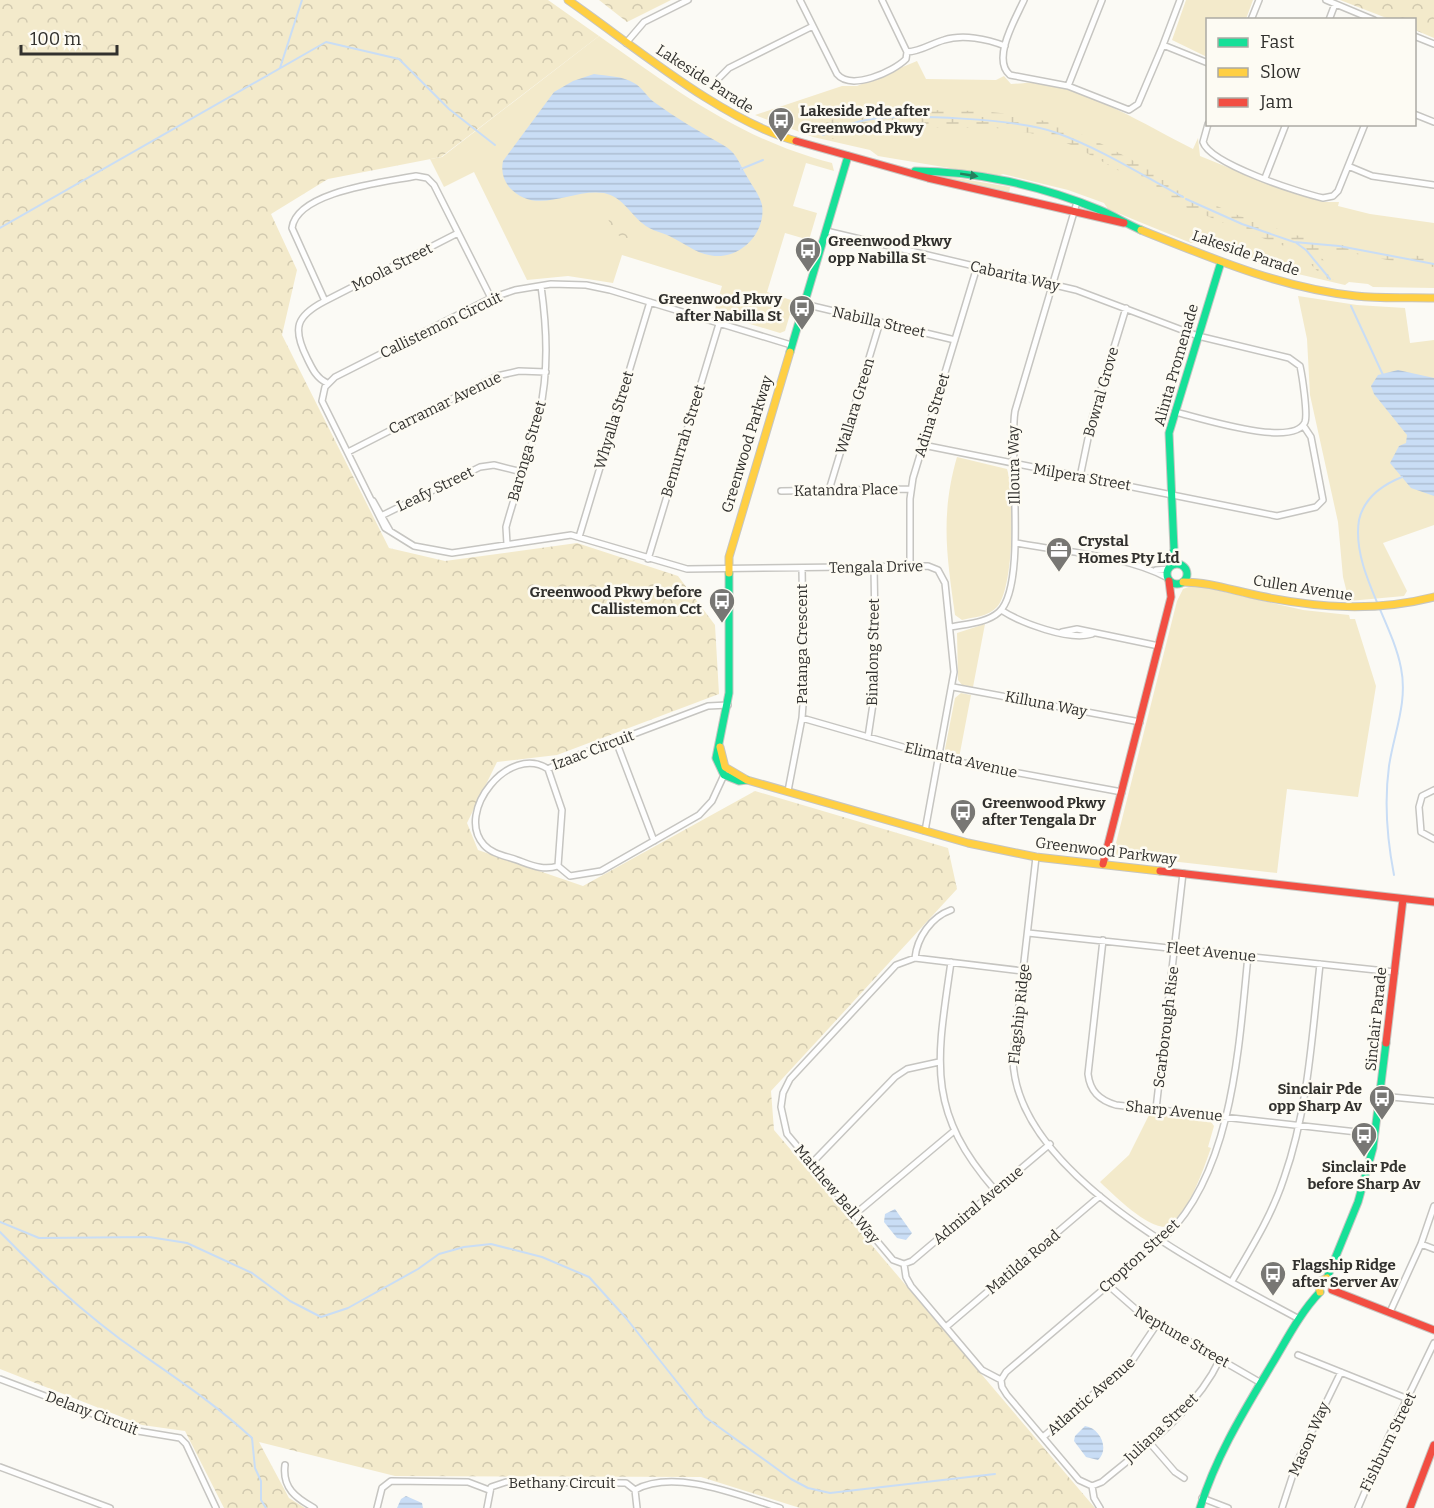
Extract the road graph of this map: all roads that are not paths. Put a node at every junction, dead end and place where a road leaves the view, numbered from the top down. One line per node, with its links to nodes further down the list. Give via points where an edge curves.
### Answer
1 (568, 0): 16 (main road, Lakeside Parade)
2 (688, 0): 16 (street, via 644,22)
3 (800, 0): 14 (street)
4 (882, 0): 20 (street)
5 (1024, 0): 19 (street)
6 (1102, 0): 23 (street)
7 (1180, 0): 18 (street)
8 (1259, 0): 11 (street)
9 (1326, 0): 10 (street)
10 (1335, 4): 12 (street); 13 (street)
11 (1252, 18)
12 (1330, 18)
13 (1369, 18)
14 (813, 26): 20 (street, via 837,74 846,80 882,73 903,62); 22 (street, via 729,68)
15 (1416, 37): 17 (street)
16 (626, 43): 29 (main road, Lakeside Parade, via 751,124 794,142)
17 (1434, 44)
18 (1163, 45): 21 (street); 23 (street, via 1138,104 1132,109 1125,110)
19 (1005, 46): 20 (street, via 987,39 949,39 921,51); 23 (street, via 1004,66 1010,75)
20 (907, 52)
21 (1206, 62)
22 (719, 78)
23 (1068, 86)
24 (1416, 115): 25 (street)
25 (1434, 122)
26 (1207, 126): 32 (street, via 1203,138 1206,150)
27 (1285, 126): 32 (street)
28 (1364, 126): 30 (street)
29 (849, 156): 31 (main road, Lakeside Parade); 37 (main road, Greenwood Parkway)
30 (1348, 166): 32 (street, via 1338,191 1327,198); 33 (street, via 1372,176)
31 (910, 171): 34 (main road, Lakeside Parade, one-way to 34, via 984,177); 35 (main road, Lakeside Parade)
32 (1265, 178)
33 (1434, 185)
34 (1077, 202): 35 (street, Illoura Way); 36 (main road, Lakeside Parade)
35 (1074, 212): 36 (main road, Lakeside Parade); 41 (street, Illoura Way)
36 (1124, 223): 39 (main road, Lakeside Parade)
37 (826, 231): 40 (street, Cabarita Way); 47 (main road, Greenwood Parkway)
38 (459, 233): 43 (street); 45 (street, Moola Street); 45 (street, via 434,185 424,177 351,188 328,196 299,213 292,228)
39 (1221, 262): 44 (main road, Lakeside Parade, via 1319,291); 51 (main road, Alinta Promenade)
40 (977, 267): 41 (street, Cabarita Way); 52 (street, Adina Street)
41 (1053, 285): 48 (street, Cabarita Way); 60 (street, Illoura Way, via 1015,411)
42 (541, 286): 43 (street, Callistemon Circuit); 46 (street, Callistemon Circuit, via 586,285); 54 (street, Baronga Street)
43 (490, 298): 55 (street, Callistemon Circuit)
44 (1434, 298)
45 (325, 301): 55 (street, Moola Street, via 304,313 298,332 314,371)
46 (650, 303): 50 (street, Callistemon Circuit); 70 (street, Whyalla Street)
47 (804, 304): 49 (street, Nabilla Street); 53 (main road, Greenwood Parkway)
48 (1126, 308): 51 (street, Cabarita Way); 62 (street, Bowral Grove, via 1093,414)
49 (880, 322): 52 (street, Nabilla Street); 64 (street, Wallara Green)
50 (719, 324): 53 (street, Callistemon Circuit); 74 (street, Bemurrah Street)
51 (1198, 336): 56 (main road, Alinta Promenade); 57 (street, Cabarita Way, via 1296,361 1306,412)
52 (955, 340): 58 (street, Adina Street)
53 (791, 345): 80 (main road, Greenwood Parkway, via 733,537)
54 (546, 372): 59 (street, Carramar Avenue, via 519,370 497,376); 61 (street, Baronga Street, via 539,418)
55 (327, 383): 59 (street, via 323,404)
56 (1175, 412): 57 (street, via 1265,433); 66 (main road, Alinta Promenade, via 1168,441)
57 (1303, 425): 66 (street, Milpera Street, via 1311,437 1323,492 1323,500 1316,507 1274,516)
58 (923, 445): 60 (street, Milpera Street); 63 (street, Adina Street)
59 (348, 452): 67 (street)
60 (1012, 464): 62 (street, Milpera Street); 71 (street, Illoura Way)
61 (522, 472): 68 (street, Leafy Street, via 494,465 480,467); 72 (street, Baronga Street, via 506,527)
62 (1080, 477): 66 (street, Milpera Street)
63 (911, 489): 64 (street, Katandra Place); 75 (street, Adina Street)
64 (830, 490): 65 (street, Katandra Place)
65 (781, 491)
66 (1170, 493): 73 (main road, Alinta Promenade)
67 (373, 501): 68 (street); 69 (street, via 385,528)
68 (383, 515): 69 (street)
69 (391, 532): 72 (street, via 405,543 442,552)
70 (579, 537): 72 (street); 74 (street)
71 (1016, 543): 81 (street); 87 (street, Illoura Way, via 1009,588)
72 (507, 544)
73 (1174, 549): 77 (main road, Alinta Promenade); 79 (main road, Alinta Promenade)
74 (648, 558): 80 (street, via 687,569)
75 (910, 566): 76 (street, Tengala Drive); 88 (street, Tengala Drive, via 928,566 941,573)
76 (874, 567): 78 (street, Tengala Drive); 94 (street, Binalong Street, via 876,684)
77 (1185, 567): 79 (main road, via 1178,564); 83 (main road, Cullen Avenue); 84 (main road, via 1187,577)
78 (801, 568): 80 (street, Tengala Drive); 92 (street, Patanga Crescent)
79 (1169, 568): 81 (street); 82 (main road)
80 (727, 569): 91 (main road, Greenwood Parkway)
81 (1154, 570): 82 (street)
82 (1169, 579): 84 (main road); 85 (main road)
83 (1203, 582): 84 (main road, Cullen Avenue); 86 (main road, Cullen Avenue, via 1305,604 1367,609)
84 (1182, 583): 85 (main road)
85 (1171, 597): 89 (main road)
86 (1434, 597)
87 (1001, 610): 88 (street, via 984,620); 89 (street, via 1025,624 1081,637 1094,634)
88 (951, 627): 90 (street, Tengala Drive)
89 (1159, 646): 93 (main road)
90 (953, 687): 93 (street, Killuna Way); 97 (street, Tengala Drive)
91 (728, 705): 95 (street, Izaac Circuit, via 708,706); 96 (main road, Greenwood Parkway)
92 (802, 718): 94 (street, Elimatta Avenue); 102 (street, Patanga Crescent)
93 (1140, 722): 103 (main road)
94 (868, 737): 97 (street, Elimatta Avenue)
95 (616, 741): 98 (street, Izaac Circuit); 106 (street)
96 (720, 747): 99 (main road, Greenwood Parkway, via 716,762); 100 (main road, Greenwood Parkway, via 725,767)
97 (939, 758): 103 (street, Elimatta Avenue); 104 (street, Tengala Drive)
98 (549, 769): 109 (street, via 562,810); 109 (street, Izaac Circuit, via 536,764 512,767 501,773 479,806 475,825 481,841 492,851 545,869)
99 (724, 775): 100 (main road, Greenwood Parkway); 106 (street, Izaac Circuit, via 706,809)
100 (747, 780): 102 (main road, Greenwood Parkway)
101 (1434, 790): 105 (street, via 1422,796 1419,807 1421,832)
102 (788, 791): 104 (main road, Greenwood Parkway)
103 (1122, 792): 108 (main road)
104 (925, 831): 107 (main road, Greenwood Parkway)
105 (1434, 839)
106 (654, 841): 109 (street, Izaac Circuit, via 590,874 570,876)
107 (1036, 857): 108 (main road, Greenwood Parkway); 114 (street, Flagship Ridge)
108 (1103, 864): 110 (main road, Greenwood Parkway)
109 (558, 866)
110 (1183, 873): 111 (main road, Greenwood Parkway); 116 (street, Scarborough Rise)
111 (1403, 898): 112 (main road, Greenwood Parkway); 122 (main road, Sinclair Parade)
112 (1434, 902)
113 (951, 910): 118 (street, via 943,913 920,938)
114 (1028, 933): 115 (street, Fleet Avenue); 121 (street, Flagship Ridge)
115 (1103, 940): 116 (street, Fleet Avenue); 126 (street, Sharp Avenue, via 1089,1080 1095,1094 1108,1103)
116 (1175, 948): 117 (street, Fleet Avenue); 126 (street, Scarborough Rise)
117 (1248, 956): 120 (street, Fleet Avenue); 127 (street, Cropton Street, via 1237,1057)
118 (915, 958): 119 (street); 132 (street, Matthew Bell Way, via 889,971 786,1087 781,1107 783,1126)
119 (951, 962): 121 (street); 123 (street)
120 (1320, 964): 122 (street, Fleet Avenue); 128 (street)
121 (1023, 971): 131 (street, Flagship Ridge, via 1013,1058 1015,1080 1026,1111)
122 (1395, 972): 124 (main road, Sinclair Parade)
123 (939, 1062): 129 (street, via 944,1100); 132 (street, via 907,1069 895,1077)
124 (1381, 1096): 125 (street); 130 (main road, Sinclair Parade)
125 (1434, 1101)
126 (1156, 1109): 127 (street, Sharp Avenue)
127 (1224, 1117): 128 (street, Sharp Avenue); 137 (street, Cropton Street, via 1200,1186 1183,1216)
128 (1299, 1125): 130 (street, Sharp Avenue); 142 (street, via 1276,1198)
129 (954, 1131): 133 (street, via 969,1158); 136 (street)
130 (1375, 1134): 141 (main road, Sinclair Parade, via 1360,1193)
131 (1050, 1144): 133 (street, Admiral Avenue); 134 (street, Flagship Ridge)
132 (811, 1164): 136 (street, Matthew Bell Way)
133 (995, 1190): 140 (street, Admiral Avenue)
134 (1100, 1196): 137 (street, Flagship Ridge); 149 (street, Matilda Road)
135 (1434, 1206): 138 (street)
136 (854, 1215): 140 (street, Matthew Bell Way, via 895,1262)
137 (1161, 1240): 142 (street, Flagship Ridge); 143 (street, Cropton Street)
138 (1421, 1244): 139 (street); 146 (street)
139 (1434, 1249)
140 (904, 1264): 149 (street, Matthew Bell Way, via 908,1281)
141 (1327, 1278): 144 (main road, via 1333,1283); 145 (main road, via 1318,1282)
142 (1232, 1281): 147 (street, Flagship Ridge)
143 (1108, 1285): 148 (street, Neptune Street, via 1130,1307); 156 (street, Cropton Street)
144 (1332, 1290): 145 (main road); 146 (main road)
145 (1320, 1292): 147 (main road)
146 (1390, 1312): 150 (main road)
147 (1299, 1319): 157 (main road)
148 (1157, 1324): 153 (street, Neptune Street); 159 (street, Atlantic Avenue, via 1132,1361)
149 (946, 1327): 156 (street, Matthew Bell Way, via 982,1370)
150 (1434, 1330)
151 (1434, 1344): 158 (street, Fishburn Street)
152 (1298, 1355): 154 (street)
153 (1220, 1359): 157 (street, Neptune Street); 160 (street, Juliana Street, via 1191,1403)
154 (1341, 1372): 158 (street); 179 (street, Mason Way, via 1297,1462)
155 (0, 1379): 170 (street, Delany Circuit, via 132,1429 180,1438)
156 (1001, 1380): 159 (street, Matthew Bell Way, via 1007,1395)
157 (1261, 1383): 168 (main road, via 1219,1457)
158 (1408, 1399): 180 (street, Fishburn Street)
159 (1043, 1437): 165 (street, Matthew Bell Way, via 1083,1483)
160 (1149, 1442): 164 (street); 165 (street, Juliana Street)
161 (1434, 1445): 181 (main road)
162 (285, 1465): 171 (street, via 284,1477 291,1493)
163 (0, 1467): 169 (street)
164 (1184, 1478)
165 (1092, 1486): 176 (street)
166 (489, 1490): 167 (street, Bethany Circuit, via 506,1482 626,1483); 172 (street, via 464,1482 391,1481 382,1488); 173 (street, Bethany Circuit)
167 (635, 1490): 174 (street, Bethany Circuit); 175 (street, via 649,1484 695,1484)
168 (1202, 1498): 177 (main road); 178 (street)
169 (110, 1508)
170 (216, 1508)
171 (314, 1508)
172 (377, 1508)
173 (487, 1508)
174 (637, 1508)
175 (780, 1508)
176 (1100, 1508)
177 (1200, 1508)
178 (1228, 1508)
179 (1282, 1508)
180 (1358, 1508)
181 (1410, 1508)

